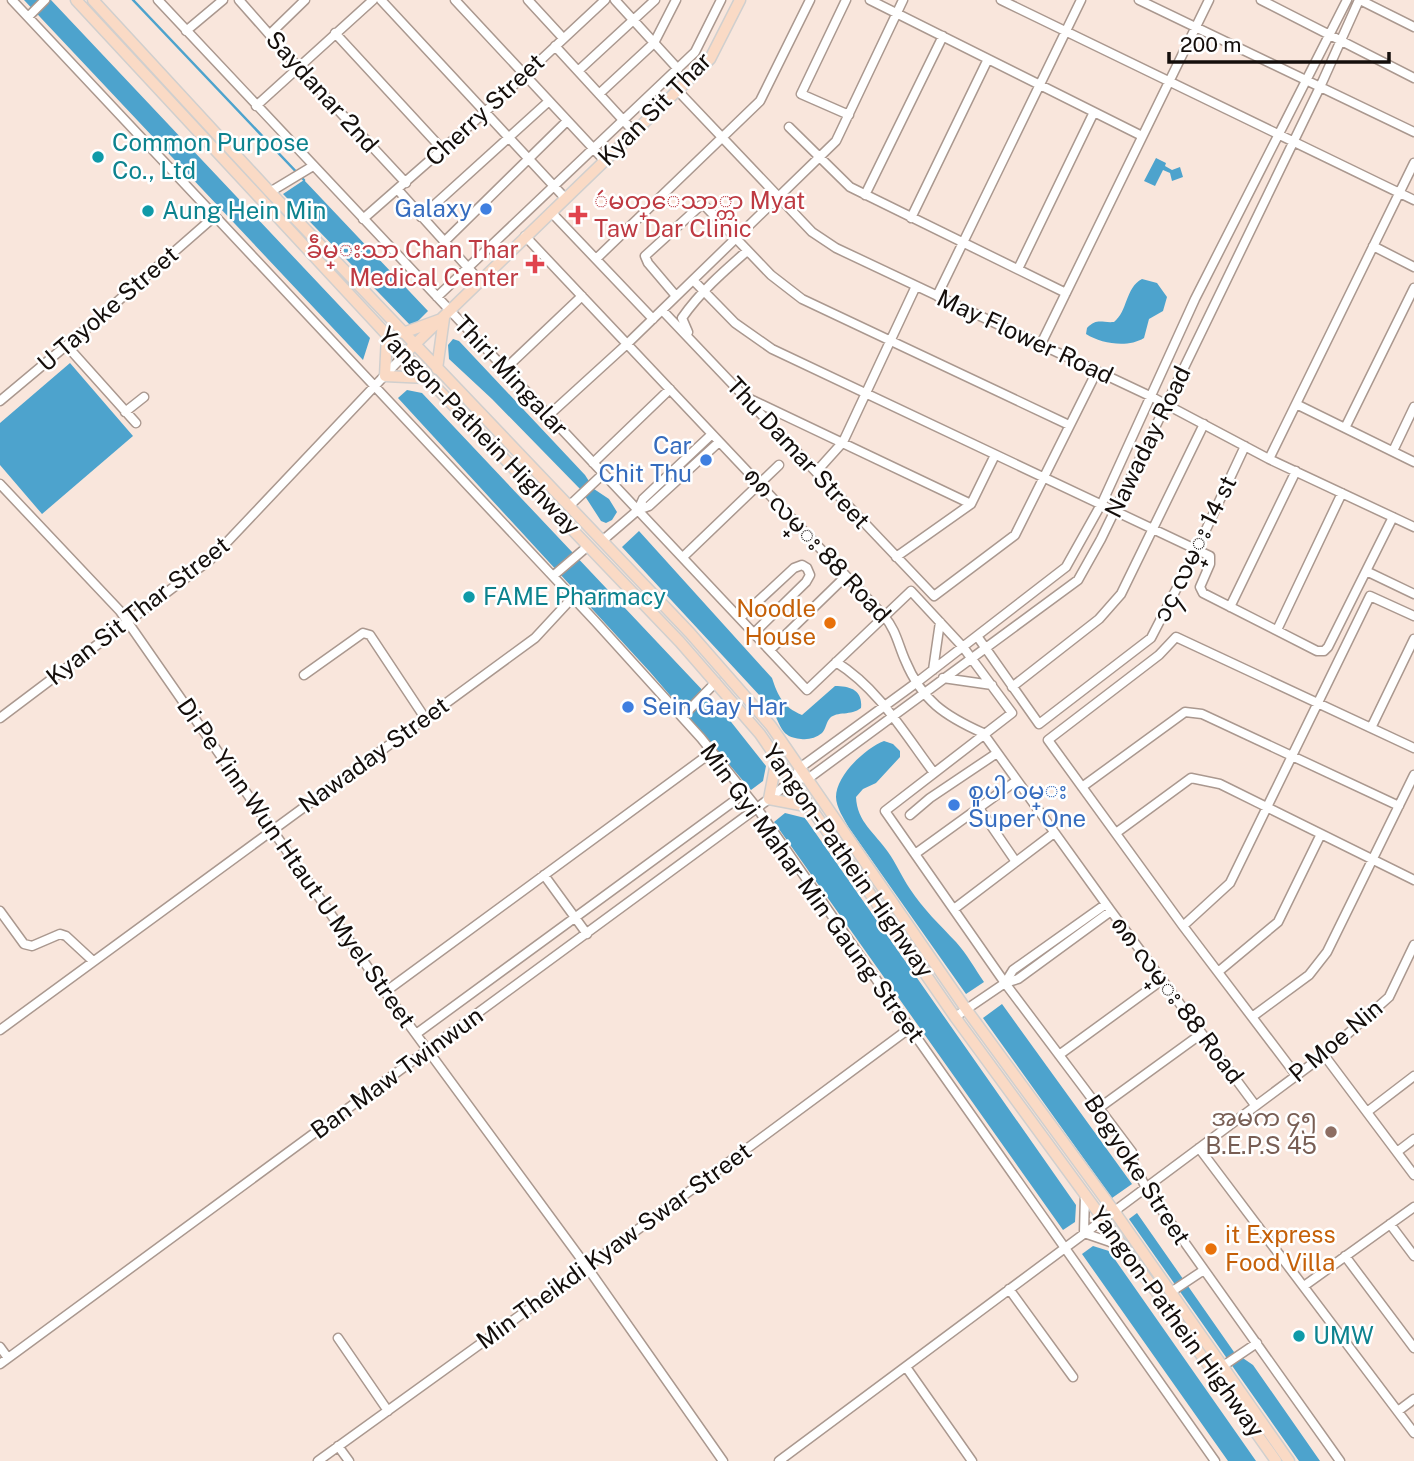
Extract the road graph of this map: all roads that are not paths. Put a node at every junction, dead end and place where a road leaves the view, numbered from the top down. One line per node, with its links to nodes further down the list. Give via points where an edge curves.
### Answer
1 (12, 0): 31 (street, Min Gyi Mahar Min Gaung Street)
2 (46, 0): 31 (street)
3 (76, 0): 117 (main road, Yangon-Pathein Highway)
4 (93, 0): 82 (main road, Yangon-Pathein Highway)
5 (158, 0): 35 (street, Thiri Mingalar)
6 (223, 0): 35 (street)
7 (239, 0): 38 (street, Saydanar 2nd)
8 (305, 0): 38 (street)
9 (373, 0): 37 (street)
10 (381, 0): 59 (street)
11 (455, 0): 49 (street)
12 (528, 0): 41 (street)
13 (605, 0): 41 (street, Cherry Street)
14 (615, 0): 32 (street)
15 (655, 0): 32 (street)
16 (676, 0): 43 (street)
17 (721, 0): 47 (street, via 695,52)
18 (740, 0): 55 (main road, Kyan Sit Thar, via 710,60)
19 (810, 0): 70 (street, via 760,101)
20 (846, 0): 61 (street, via 801,94)
21 (870, 0): 30 (street)
22 (903, 0): 30 (street)
23 (1001, 0): 36 (street)
24 (1081, 0): 36 (street)
25 (1209, 0): 34 (street)
26 (1261, 0): 39 (street)
27 (1347, 0): 39 (street, Nawaday Road)
28 (1359, 0): 33 (street); 42 (street, Nawaday Road)
29 (1144, 1): 34 (street)
30 (897, 13): 40 (street); 61 (street)
31 (30, 14): 89 (street, Min Gyi Mahar Min Gaung Street)
32 (634, 20): 43 (street); 48 (street)
33 (1414, 26)
34 (1195, 27): 51 (street); 52 (street)
35 (186, 31): 58 (street, Thiri Mingalar)
36 (1066, 32): 52 (street); 53 (street)
37 (335, 33): 46 (street); 73 (street)
38 (270, 34): 46 (street, Saydanar 2nd)
39 (1330, 35): 42 (street); 51 (street, Nawaday Road)
40 (943, 36): 45 (street); 84 (street)
41 (563, 38): 44 (street, Cherry Street)
42 (1339, 40): 50 (street); 54 (street, Nawaday Road)
43 (654, 43): 47 (street); 56 (street)
44 (555, 46): 48 (street); 49 (street, Cherry Street)
45 (988, 59): 53 (street); 91 (street)
46 (298, 67): 58 (street); 79 (street, Saydanar 2nd)
47 (678, 69): 62 (street)
48 (578, 71): 56 (street)
49 (524, 75): 57 (street); 59 (street, Cherry Street)
50 (1414, 78)
51 (1305, 80): 54 (street); 67 (street, Nawaday Road)
52 (1169, 81): 67 (street); 68 (street)
53 (1040, 84): 60 (street); 96 (street)
54 (1320, 87): 65 (street); 71 (street, Nawaday Road)
55 (678, 90): 66 (main road, Kyan Sit Thar); 70 (street, May Flower Road)
56 (599, 94): 62 (street)
57 (549, 101): 63 (street); 69 (street)
58 (256, 106): 78 (street, Thiri Mingalar)
59 (485, 112): 69 (street); 73 (street, Cherry Street)
60 (1094, 112): 68 (street); 102 (street)
61 (849, 115): 74 (street, via 836,141)
62 (623, 120): 66 (street); 72 (street)
63 (567, 121): 72 (street); 75 (street)
64 (789, 127): 74 (street)
65 (1414, 132)
66 (635, 133): 76 (main road, Kyan Sit Thar)
67 (1279, 135): 71 (street); 135 (street, Nawaday Road, via 1195,299)
68 (1142, 136): 108 (street)
69 (509, 137): 75 (street); 90 (street)
70 (722, 137): 85 (street, May Flower Road); 99 (street)
71 (1293, 141): 83 (street); 137 (street, Nawaday Road)
72 (594, 149): 76 (street); 80 (street)
73 (443, 150): 79 (street, Cherry Street)
74 (818, 156): 84 (street); 85 (street)
75 (529, 159): 80 (street); 95 (street)
76 (605, 161): 86 (main road, Kyan Sit Thar)
77 (1414, 163): 83 (street)
78 (313, 166): 82 (street); 92 (street, Thiri Mingalar)
79 (405, 183): 81 (street, Cherry Street)
80 (554, 186): 86 (street); 101 (street)
81 (398, 190): 90 (street); 92 (street, Cherry Street)
82 (270, 192): 116 (main road, Yangon-Pathein Highway)
83 (1399, 193): 87 (street); 97 (street)
84 (865, 195): 91 (street)
85 (778, 196): 94 (street); 105 (street, May Flower Road, via 836,248)
86 (565, 198): 88 (main road, Kyan Sit Thar)
87 (1414, 200)
88 (551, 212): 93 (main road, Kyan Sit Thar); 99 (street)
89 (215, 215): 123 (street, U Tayoke Street); 130 (street, Min Gyi Mahar Min Gaung Street)
90 (421, 217): 95 (street)
91 (911, 218): 96 (street)
92 (363, 219): 112 (street, Thiri Mingalar)
93 (525, 236): 104 (main road, Kyan Sit Thar); 109 (street, ၈၈ လမ္း 88 Road)
94 (735, 239): 98 (street); 103 (street); 110 (street, via 708,207 701,205 645,256)
95 (444, 242): 101 (street)
96 (963, 242): 102 (street); 111 (street)
97 (1373, 246): 100 (street); 138 (street)
98 (747, 251): 107 (street); 118 (street, via 803,299)
99 (596, 259): 115 (street)
100 (1414, 267)
101 (468, 268): 104 (street); 112 (street)
102 (1018, 269): 108 (street)
103 (693, 280): 107 (street); 110 (street)
104 (481, 281): 114 (main road, Kyan Sit Thar)
105 (916, 286): 111 (street, May Flower Road); 118 (street)
106 (1414, 288): 145 (street)
107 (704, 290): 119 (street, via 682,318); 132 (street, via 735,323 772,349)
108 (1066, 293): 121 (street)
109 (582, 296): 120 (street, ၈၈ လမ္း 88 Road); 126 (street)
110 (676, 296): 113 (street)
111 (937, 296): 121 (street, May Flower Road)
112 (437, 297): 114 (street, Thiri Mingalar)
113 (662, 310): 115 (street); 119 (street, Thu Damar Street)
114 (447, 315): 116 (main road); 122 (main road, Kyan Sit Thar); 125 (main road); 126 (street, Thiri Mingalar)
115 (653, 318): 120 (street)
116 (403, 332): 122 (main road, Yangon-Pathein Highway)
117 (387, 335): 124 (main road, Yangon-Pathein Highway); 128 (main road)
118 (890, 341): 132 (street); 144 (street)
119 (693, 342): 134 (street, Thu Damar Street)
120 (627, 344): 131 (street, ၈၈ လမ္း 88 Road); 141 (street)
121 (1041, 344): 127 (street, May Flower Road)
122 (414, 345): 124 (main road, Kyan Sit Thar); 125 (main road, Yangon-Pathein Highway)
123 (67, 346): 136 (street, U Tayoke Street); 140 (street)
124 (405, 354): 128 (street, Kyan Sit Thar Street); 129 (main road, Yangon-Pathein Highway)
125 (437, 369): 167 (main road, Yangon-Pathein Highway)
126 (505, 369): 141 (street, Thiri Mingalar)
127 (1097, 371): 135 (street, May Flower Road); 144 (street)
128 (385, 376): 129 (main road); 130 (street, Kyan Sit Thar Street)
129 (427, 379): 174 (main road, Yangon-Pathein Highway)
130 (374, 385): 179 (street, Min Gyi Mahar Min Gaung Street); 188 (street, Kyan Sit Thar Street, via 211,559)
131 (670, 389): 146 (street, ၈၈ လမ္း 88 Road); 154 (street)
132 (865, 393): 148 (street); 151 (street)
133 (144, 397): 140 (street)
134 (744, 397): 148 (street); 158 (street, Thu Damar Street)
135 (1152, 397): 137 (street, May Flower Road); 166 (street, Nawaday Road)
136 (0, 401)
137 (1166, 404): 143 (street, May Flower Road); 169 (street, Nawaday Road)
138 (1296, 404): 145 (street); 152 (street)
139 (1414, 407): 150 (street)
140 (125, 412): 142 (street)
141 (549, 415): 154 (street, Thiri Mingalar)
142 (136, 423)
143 (1204, 424): 149 (street, May Flower Road); 172 (street)
144 (1069, 425): 161 (street)
145 (1345, 428): 150 (street)
146 (712, 434): 147 (street, ၈၈ လမ္း 88 Road); 156 (street)
147 (719, 442): 160 (street); 163 (street, ၈၈ လမ္း 88 Road)
148 (843, 442): 158 (street); 165 (street)
149 (1245, 446): 152 (street, May Flower Road); 175 (street, ၁၄ လမ္း 14 st)
150 (1393, 451): 153 (street)
151 (995, 455): 161 (street); 165 (street)
152 (1269, 459): 157 (street, May Flower Road)
153 (1414, 462)
154 (593, 463): 159 (street, Thiri Mingalar)
155 (779, 465): 163 (street)
156 (675, 468): 160 (street); 168 (street, via 643,499)
157 (1296, 471): 164 (street, May Flower Road); 183 (street)
158 (816, 472): 177 (street, Thu Damar Street)
159 (603, 474): 167 (street); 168 (street, Thiri Mingalar)
160 (682, 475): 168 (street, via 649,506)
161 (1043, 477): 166 (street); 177 (street, Thu Damar Street, via 1015,535 934,596)
162 (0, 484): 188 (street, Di Pe Yinn Wun Htaut U Myel Street)
163 (759, 484): 176 (street); 180 (street, ၈၈ လမ္း 88 Road)
164 (1342, 493): 170 (street, May Flower Road); 189 (street)
165 (971, 504): 177 (street)
166 (1102, 504): 169 (street); 191 (street, Nawaday Road, via 1066,567)
167 (569, 506): 173 (main road, Yangon-Pathein Highway)
168 (638, 510): 173 (street); 176 (street, Thiri Mingalar)
169 (1115, 510): 172 (street); 194 (street, Nawaday Road, via 1078,580)
170 (1393, 517): 171 (street, May Flower Road); 178 (street)
171 (1414, 527)
172 (1152, 531): 175 (street); 204 (street, via 1121,594 1099,619)
173 (603, 541): 219 (main road, Yangon-Pathein Highway, via 744,693)
174 (588, 546): 179 (street); 201 (main road, Yangon-Pathein Highway)
175 (1196, 551): 183 (street, via 1211,560 1200,590); 204 (street, ၁၄ လမ္း 14 st, via 1151,638 1039,724)
176 (683, 557): 186 (street, Thiri Mingalar)
177 (896, 557)
178 (1366, 571): 181 (street); 189 (street, via 1324,651)
179 (555, 574): 182 (street, Min Gyi Mahar Min Gaung Street)
180 (846, 576): 184 (street, ၈၈ လမ္း 88 Road); 195 (street)
181 (1414, 594)
182 (573, 597): 208 (street, Min Gyi Mahar Min Gaung Street); 211 (street, Nawaday Street, via 535,638)
183 (1230, 607): 189 (street)
184 (884, 616): 187 (street, via 911,591); 197 (street); 202 (street, ၈၈ လမ္း 88 Road, via 894,628)
185 (1414, 616): 206 (street, via 1370,596)
186 (740, 618): 190 (street, Thiri Mingalar); 190 (street, via 794,568 807,568 806,582)
187 (940, 622): 193 (street); 198 (street)
188 (128, 623): 210 (street, Kyan Sit Thar Street); 234 (street, Di Pe Yinn Wun Htaut U Myel Street)
189 (1277, 630)
190 (754, 633): 195 (street, Thiri Mingalar)
191 (977, 636): 193 (street, Nawaday Road); 194 (street)
192 (1414, 639): 212 (street)
193 (963, 647): 196 (street); 198 (street, Nawaday Road)
194 (986, 647): 196 (street, Nawaday Road); 204 (street)
195 (770, 650): 197 (street, Thiri Mingalar, via 807,690)
196 (972, 657): 200 (street, Nawaday Road); 203 (street)
197 (836, 662): 207 (street, via 857,676)
198 (933, 670): 202 (street, Nawaday Road)
199 (304, 676): 211 (street, via 363,633 370,635)
200 (943, 678): 203 (street); 205 (street, Nawaday Road)
201 (716, 682): 208 (street); 218 (main road, Yangon-Pathein Highway)
202 (916, 683): 205 (street, ၈၈ လမ္း 88 Road); 207 (street, Nawaday Road)
203 (992, 685): 213 (street, via 1012,713)
204 (1012, 687)
205 (923, 693): 209 (street, Nawaday Road); 213 (street, ၈၈ လမ္း 88 Road, via 951,719)
206 (1319, 704): 212 (street); 217 (street); 225 (street, via 1176,637 1048,740)
207 (885, 706): 209 (street); 219 (street, Nawaday Road)
208 (683, 715): 215 (street, Min Gyi Mahar Min Gaung Street)
209 (892, 716): 220 (street); 222 (street, Nawaday Road)
210 (0, 718)
211 (425, 718): 234 (street, Nawaday Street)
212 (1371, 728): 214 (street)
213 (984, 733): 216 (street, ၈၈ လမ္း 88 Road); 220 (street)
214 (1414, 748)
215 (712, 752): 226 (street, Min Gyi Mahar Min Gaung Street); 241 (street)
216 (997, 752): 224 (street, ၈၈ လမ္း 88 Road); 233 (street)
217 (1293, 756): 225 (street, via 1202,714 1185,712); 228 (street); 232 (street)
218 (777, 757): 223 (main road, Yangon-Pathein Highway); 227 (main road)
219 (801, 767): 222 (main road, Yangon-Pathein Highway); 223 (street, Ban Maw Twinwun)
220 (934, 773): 238 (street, Bogyoke Street, via 885,811)
221 (1414, 775): 228 (street)
222 (808, 778): 223 (street); 255 (main road, Yangon-Pathein Highway)
223 (793, 779): 227 (street, Ban Maw Twinwun); 229 (main road, Yangon-Pathein Highway)
224 (1016, 781): 231 (street); 235 (street, ၈၈ လမ္း 88 Road)
225 (1082, 787): 236 (street)
226 (746, 793): 230 (street, Min Gyi Mahar Min Gaung Street); 246 (street)
227 (769, 799): 229 (main road); 230 (street, Ban Maw Twinwun)
228 (1399, 806): 239 (street)
229 (811, 807): 256 (main road, Yangon-Pathein Highway)
230 (757, 808): 248 (street, Ban Maw Twinwun); 258 (street, Min Gyi Mahar Min Gaung Street)
231 (978, 808): 238 (street); 240 (street)
232 (1267, 808): 236 (street, via 1220,784 1191,778); 237 (street); 247 (street, via 1230,883)
233 (910, 815)
234 (271, 830): 250 (street, Nawaday Street); 254 (street, Di Pe Yinn Wun Htaut U Myel Street)
235 (1054, 833): 240 (street); 243 (street, ၈၈ လမ္း 88 Road)
236 (1116, 833): 247 (street)
237 (1321, 834): 239 (street); 251 (street, via 1278,922)
238 (915, 854): 244 (street, Bogyoke Street)
239 (1372, 860): 242 (street); 257 (street, via 1327,952 1309,975)
240 (1016, 862): 244 (street)
241 (544, 875): 246 (street); 254 (street)
242 (1414, 880)
243 (1108, 908): 252 (street, ၈၈ လမ္း 88 Road); 253 (street, via 1013,970)
244 (954, 909): 253 (street, Bogyoke Street)
245 (0, 911): 250 (street, via 24,944 32,946 60,934)
246 (575, 918): 248 (street); 260 (street)
247 (1183, 926): 251 (street)
248 (587, 934): 262 (street, Ban Maw Twinwun)
249 (1414, 945): 264 (street, P Moe Nin, via 1389,997)
250 (93, 961): 259 (street, Nawaday Street)
251 (1218, 972): 257 (street)
252 (1162, 980): 261 (street, ၈၈ လမ္း 88 Road); 263 (street)
253 (1005, 983): 255 (street); 263 (street, Bogyoke Street)
254 (385, 992): 260 (street, Di Pe Yinn Wun Htaut U Myel Street)
255 (966, 1009): 256 (street); 277 (main road, Yangon-Pathein Highway)
256 (955, 1017): 275 (main road, Yangon-Pathein Highway)
257 (1252, 1017): 265 (street)
258 (909, 1028): 282 (street, Min Gyi Mahar Min Gaung Street); 285 (street, Min Theikdi Kyaw Swar Street)
259 (0, 1030)
260 (416, 1034): 262 (street, Di Pe Yinn Wun Htaut U Myel Street)
261 (1201, 1034): 267 (street, ၈၈ လမ္း 88 Road); 268 (street)
262 (428, 1050): 285 (street, Di Pe Yinn Wun Htaut U Myel Street); 294 (street, Ban Maw Twinwun)
263 (1059, 1055): 268 (street, Bogyoke Street)
264 (1324, 1055): 265 (street, P Moe Nin); 269 (street)
265 (1296, 1075): 267 (street, P Moe Nin)
266 (1414, 1076): 269 (street)
267 (1255, 1105): 271 (street, P Moe Nin)
268 (1099, 1108): 274 (street, Bogyoke Street, via 1132,1152)
269 (1367, 1112): 272 (street)
270 (1414, 1139): 272 (street)
271 (1199, 1147): 274 (street, P Moe Nin); 287 (street)
272 (1397, 1152): 273 (street)
273 (1414, 1175)
274 (1146, 1188): 277 (street, P Moe Nin); 286 (street, Bogyoke Street)
275 (1085, 1194): 278 (main road, Yangon-Pathein Highway); 280 (street)
276 (1414, 1207): 279 (street)
277 (1114, 1211): 278 (street, P Moe Nin); 289 (main road, Yangon-Pathein Highway)
278 (1102, 1219): 280 (street, P Moe Nin); 281 (main road, Yangon-Pathein Highway)
279 (1390, 1224): 283 (street); 284 (street)
280 (1084, 1233): 281 (street); 282 (street, P Moe Nin)
281 (1122, 1246): 309 (main road, Yangon-Pathein Highway)
282 (1065, 1247): 288 (street, P Moe Nin); 308 (street, Min Gyi Mahar Min Gaung Street)
283 (1345, 1256): 287 (street); 293 (street)
284 (1414, 1256)
285 (587, 1267): 299 (street, Min Theikdi Kyaw Swar Street); 305 (street, Di Pe Yinn Wun Htaut U Myel Street)
286 (1200, 1272): 289 (street); 291 (street, Bogyoke Street)
287 (1304, 1286): 300 (street)
288 (1009, 1289): 296 (street, P Moe Nin); 297 (street)
289 (1172, 1291): 295 (main road, Yangon-Pathein Highway)
290 (338, 1338): 299 (street)
291 (1253, 1346): 295 (street); 311 (street, Bogyoke Street)
292 (0, 1347): 294 (street)
293 (1414, 1348)
294 (4, 1361)
295 (1225, 1365): 310 (main road, Yangon-Pathein Highway)
296 (905, 1367): 306 (street, P Moe Nin); 307 (street)
297 (1073, 1377)
298 (1414, 1399): 300 (street)
299 (388, 1411): 302 (street, Min Theikdi Kyaw Swar Street)
300 (1398, 1411): 301 (street)
301 (1414, 1433)
302 (338, 1446): 303 (street, Min Theikdi Kyaw Swar Street); 304 (street)
303 (318, 1461)
304 (349, 1461)
305 (723, 1461)
306 (779, 1461)
307 (972, 1461)
308 (1215, 1461)
309 (1276, 1461)
310 (1289, 1461)
311 (1340, 1461)

